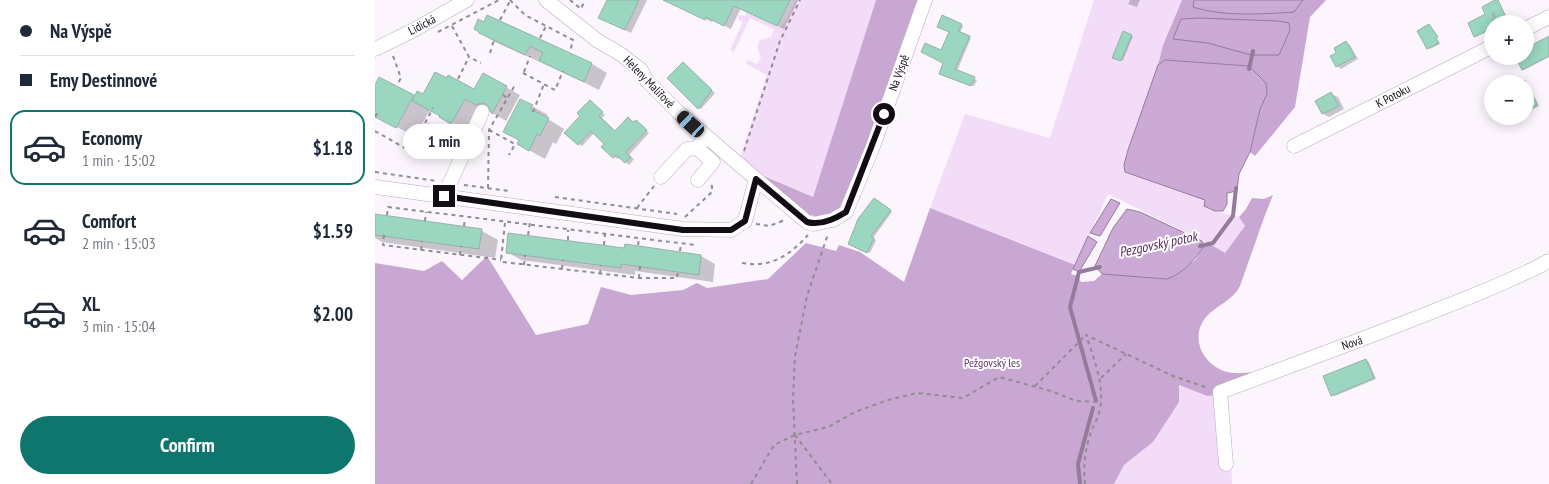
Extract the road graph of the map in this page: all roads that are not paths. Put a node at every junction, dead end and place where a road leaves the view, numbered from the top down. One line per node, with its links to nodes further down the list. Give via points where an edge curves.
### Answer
1 (467, 0): 6 (street, Lidická)
2 (547, 0): 9 (street, Heleny Malířové, via 641,70 647,81)
3 (925, 0): 14 (street, Na Výspě, via 846,212 833,220 807,222)
4 (1549, 17): 5 (street)
5 (1534, 24)
6 (375, 48)
7 (1484, 50): 10 (street, K Potoku)
8 (483, 112): 16 (street)
9 (706, 137): 11 (street); 14 (street, Heleny Malířové)
10 (1293, 146)
11 (697, 148): 12 (street, via 687,149); 13 (street, via 713,162)
12 (661, 178)
13 (700, 178)
14 (756, 179): 16 (street, via 745,221 731,230 682,236)
15 (375, 187): 16 (street)
16 (444, 196)
17 (1549, 261): 18 (street, Nová, via 1519,277 1364,340 1220,392)
18 (1226, 464)

